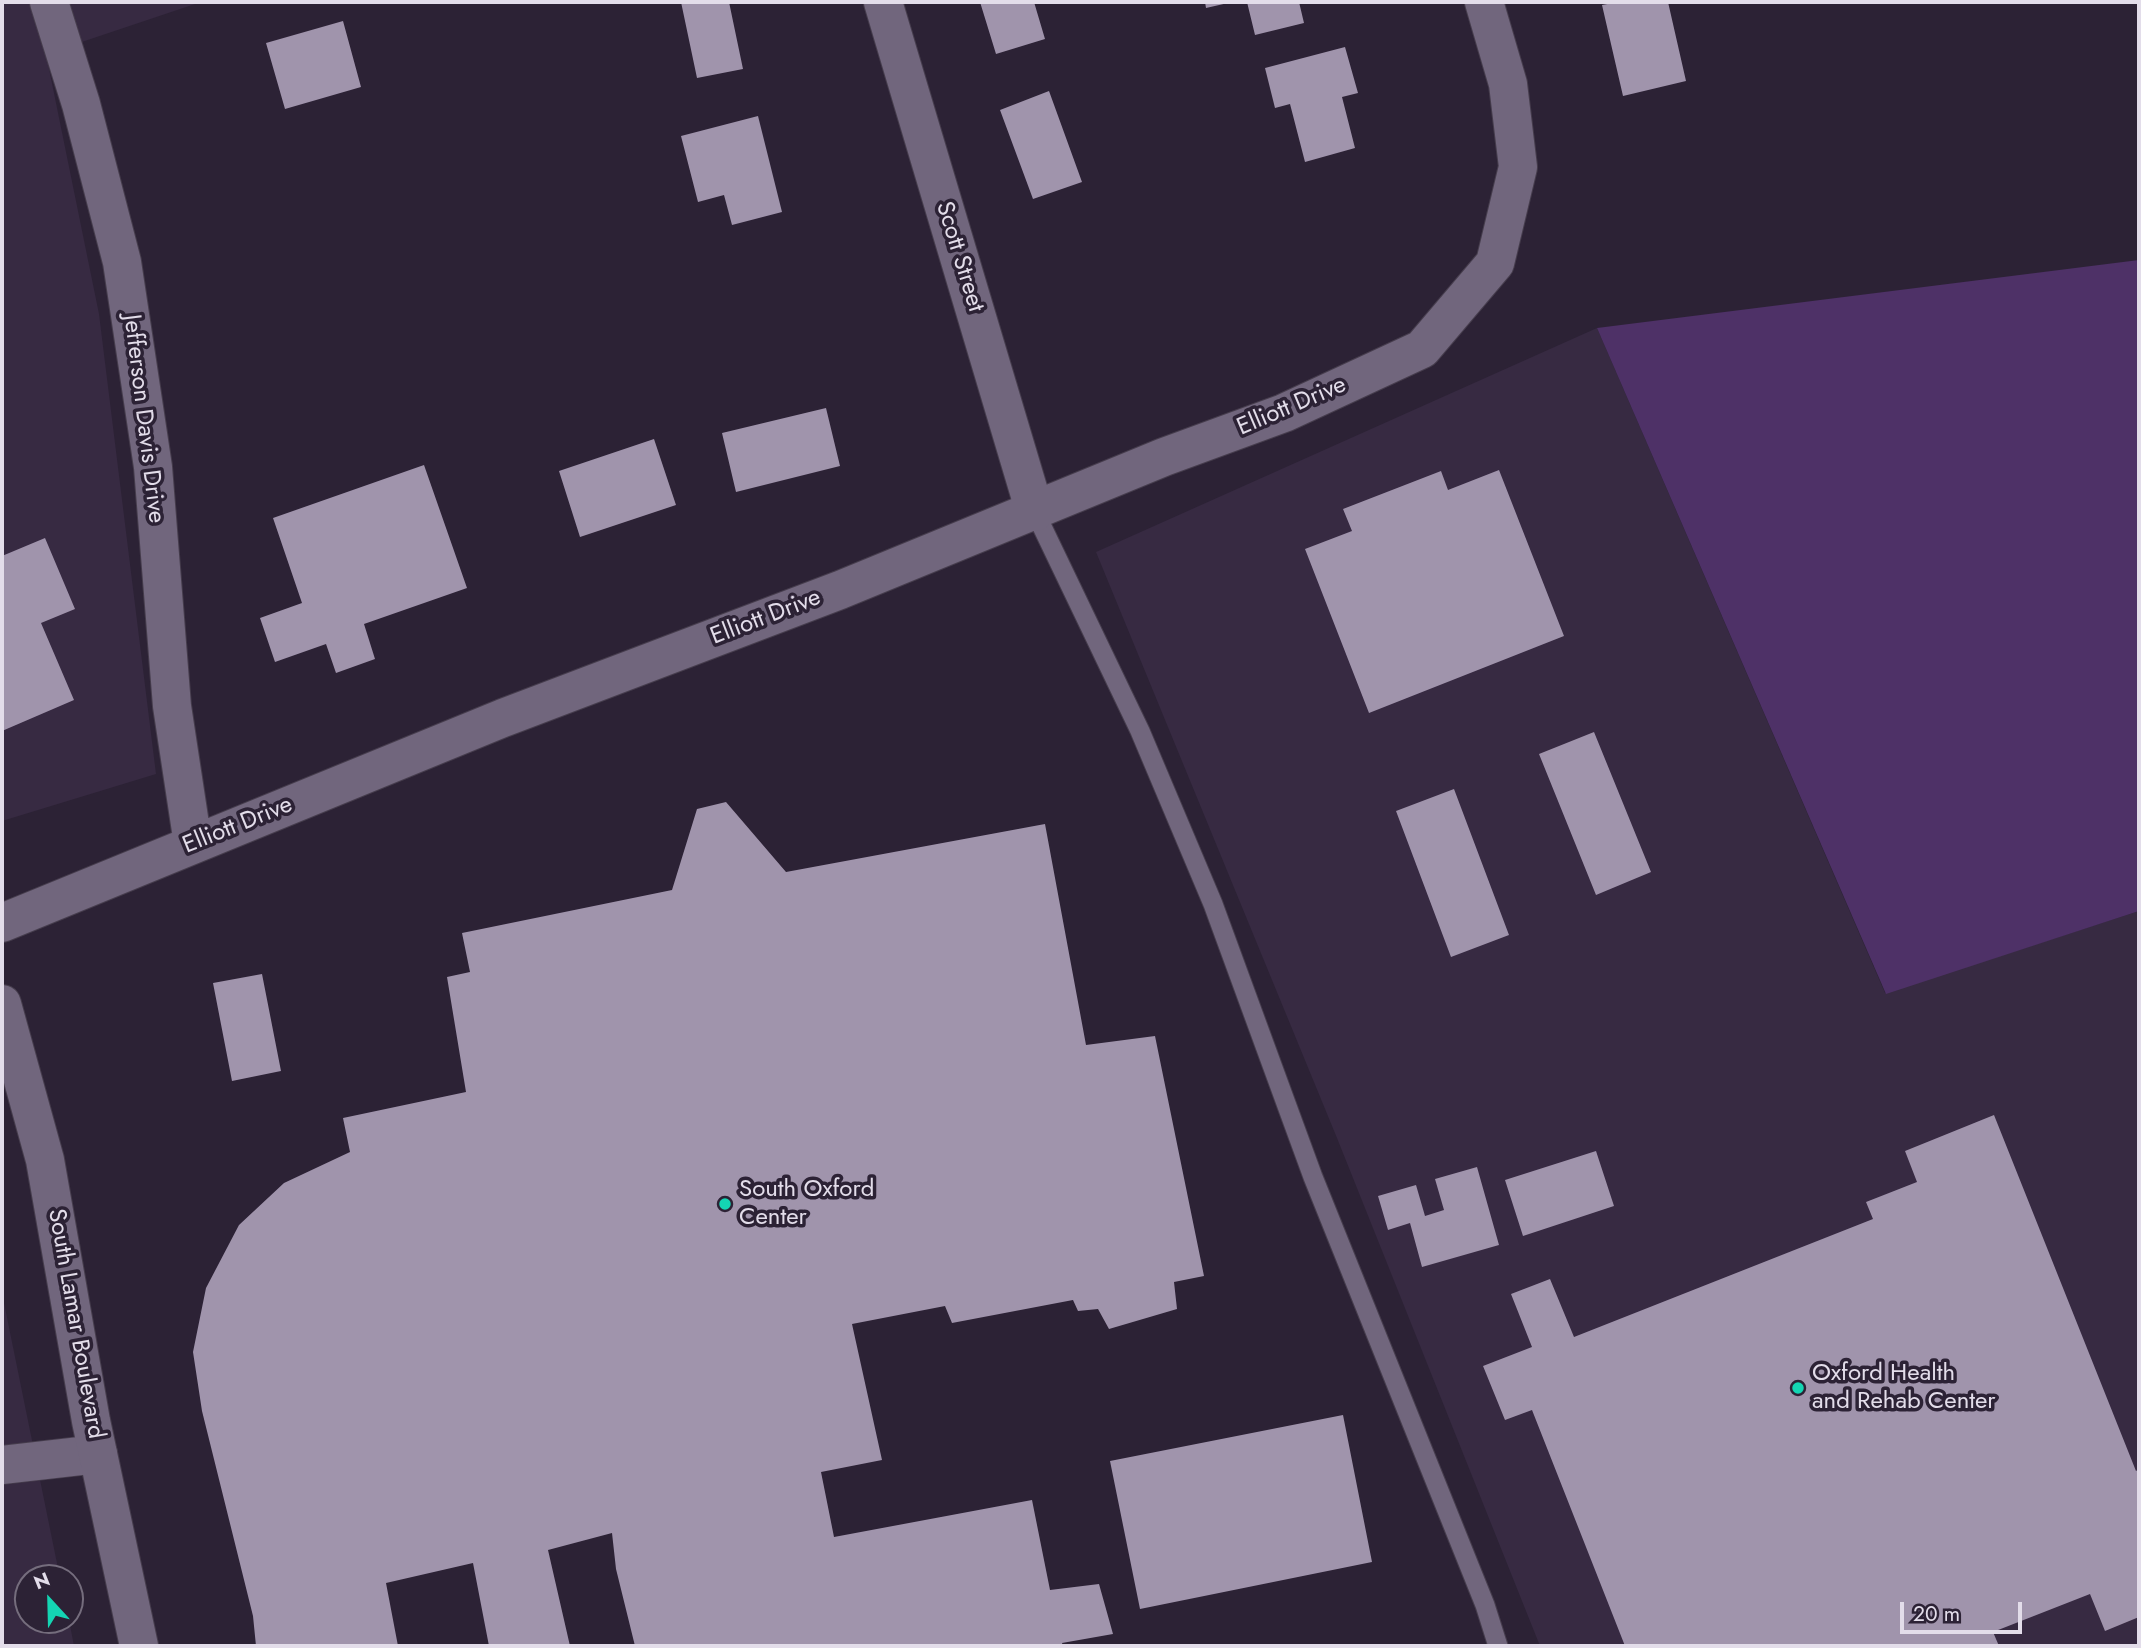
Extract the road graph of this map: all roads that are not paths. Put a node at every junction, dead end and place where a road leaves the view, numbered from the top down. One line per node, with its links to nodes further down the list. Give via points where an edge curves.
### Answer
1 (48, 2): 5 (street, Jefferson Davis Drive, via 81,104 122,262 153,467 172,706)
2 (883, 2): 4 (street, Scott Street)
3 (1484, 2): 4 (street, Elliott Drive, via 1508,84 1518,167 1495,263 1422,349 1284,413)
4 (1035, 512): 5 (street, Elliott Drive, via 490,723); 11 (lane, via 1140,731 1213,904 1314,1177)
5 (193, 844): 6 (street, Elliott Drive)
6 (2, 923)
7 (2, 1004): 8 (street, South Lamar Boulevard, via 45,1160)
8 (98, 1454): 9 (street); 10 (street, South Lamar Boulevard)
9 (2, 1465)
10 (139, 1646)
11 (1498, 1646)

